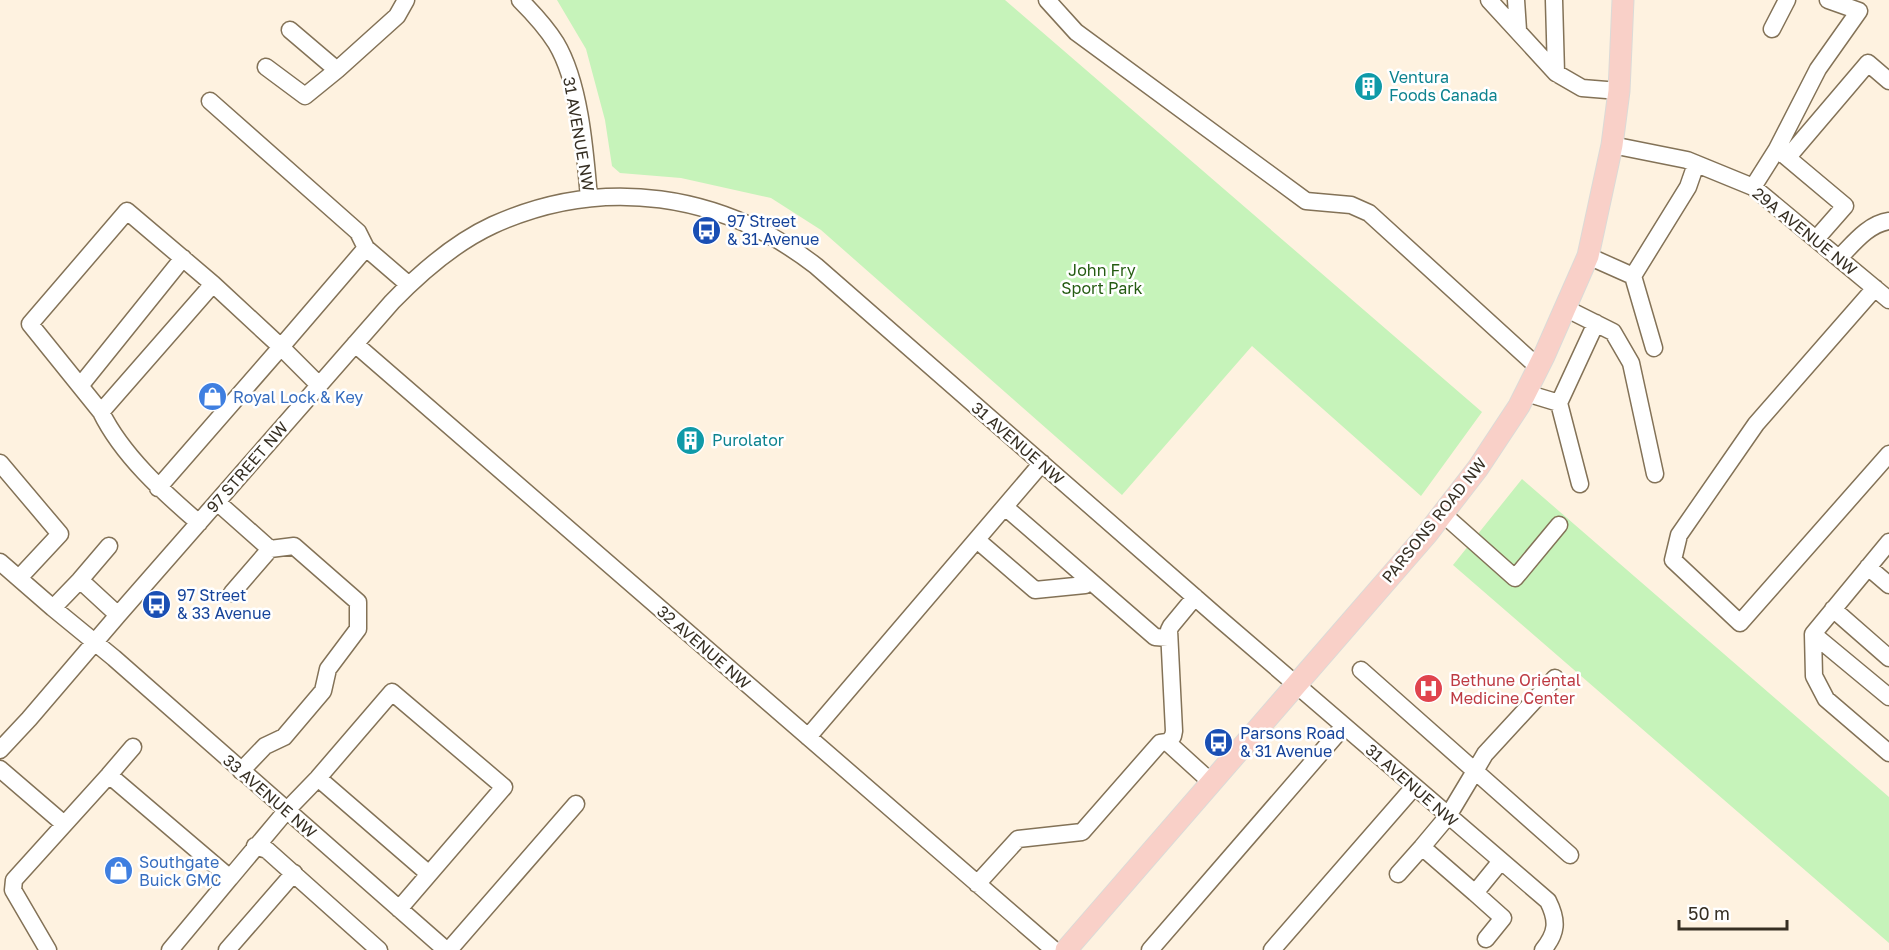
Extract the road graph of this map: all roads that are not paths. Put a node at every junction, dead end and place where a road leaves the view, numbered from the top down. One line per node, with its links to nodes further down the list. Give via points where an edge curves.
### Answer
1 (406, 0): 14 (street, via 397,16)
2 (520, 0): 23 (street, 31 AVENUE NW, via 548,31 569,72)
3 (1047, 0): 40 (street, via 1076,32 1306,201 1351,205 1369,213)
4 (1489, 0): 12 (street)
5 (1516, 0): 12 (street)
6 (1554, 0): 15 (street)
7 (1623, 0): 17 (main road, PARSONS ROAD NW)
8 (1787, 0): 10 (street)
9 (1828, 0): 20 (street, via 1859,11 1818,69)
10 (1772, 28)
11 (290, 30): 14 (street)
12 (1518, 30): 15 (street)
13 (266, 67): 14 (street, via 305,96)
14 (337, 70)
15 (1557, 74): 17 (street, via 1582,88)
16 (1889, 81): 20 (street, via 1868,63)
17 (1619, 91): 19 (main road, PARSONS ROAD NW)
18 (210, 101): 26 (street, via 358,232)
19 (1612, 145): 21 (street, 29A AVENUE NW); 27 (main road, PARSONS ROAD NW)
20 (1782, 153): 22 (street); 25 (street, via 1845,206)
21 (1696, 164): 22 (street, 29A AVENUE NW); 30 (street, via 1689,187)
22 (1753, 187): 25 (street, 29A AVENUE NW)
23 (589, 198): 32 (street, 97 STREET NW, via 536,209 492,226 445,254); 48 (street, 31 AVENUE NW, via 613,196 685,203 774,237 816,266)
24 (1889, 221): 29 (street, via 1864,232)
25 (1816, 239): 29 (street, 29A AVENUE NW)
26 (366, 248): 32 (street); 38 (street)
27 (1588, 256): 30 (street); 35 (main road, PARSONS ROAD NW)
28 (183, 258): 31 (street); 42 (street); 42 (street, via 127,211 30,324)
29 (1839, 258): 33 (street, 29A AVENUE NW)
30 (1633, 276): 39 (street)
31 (213, 284): 38 (street); 45 (street)
32 (408, 285): 37 (street, 97 STREET NW)
33 (1875, 288): 34 (street, 29A AVENUE NW); 46 (street, via 1756,424 1679,535 1673,560 1740,622)
34 (1889, 300)
35 (1565, 308): 36 (street); 40 (main road, PARSONS ROAD NW)
36 (1596, 323): 44 (street); 49 (street, via 1613,332 1631,363)
37 (355, 344): 41 (street, 97 STREET NW); 81 (street, 32 AVENUE NW)
38 (281, 347): 41 (street); 51 (street)
39 (1654, 348)
40 (1539, 367): 43 (main road, PARSONS ROAD NW)
41 (319, 385): 52 (street, 97 STREET NW)
42 (80, 386): 45 (street)
43 (1526, 393): 44 (street); 54 (main road, PARSONS ROAD NW, via 1499,438)
44 (1559, 403): 50 (street)
45 (101, 412): 51 (street)
46 (1889, 454)
47 (0, 463): 63 (street, via 60,534)
48 (1042, 464): 53 (street); 68 (street, 31 AVENUE NW)
49 (1655, 474)
50 (1580, 484)
51 (158, 488): 55 (street)
52 (217, 502): 55 (street, 97 STREET NW); 60 (street)
53 (1005, 507): 57 (street); 65 (street)
54 (1443, 514): 56 (street, via 1515,578); 78 (main road, PARSONS ROAD NW)
55 (199, 523): 71 (street, 97 STREET NW)
56 (1559, 525)
57 (977, 540): 65 (street, via 1035,590 1085,585); 81 (street)
58 (1889, 542): 62 (street)
59 (109, 546): 64 (street)
60 (270, 549): 67 (street); 87 (street, via 294,546 358,602 358,629 328,669 323,691 284,737 265,746)
61 (0, 562): 63 (street, 33 AVENUE NW)
62 (1869, 567): 66 (street); 70 (street)
63 (20, 578): 69 (street, 33 AVENUE NW)
64 (80, 580): 69 (street); 71 (street)
65 (1090, 581): 73 (street, via 1155,637)
66 (1889, 585)
67 (232, 593)
68 (1195, 597): 73 (street, via 1171,626); 78 (street, 31 AVENUE NW)
69 (53, 608): 74 (street, 33 AVENUE NW)
70 (1833, 609): 72 (street); 75 (street)
71 (118, 615): 74 (street, 97 STREET NW)
72 (1813, 634): 79 (street); 85 (street, via 1814,676 1826,699)
73 (1168, 638): 82 (street, via 1174,731)
74 (95, 642): 84 (street, 97 STREET NW); 87 (street, 33 AVENUE NW)
75 (1889, 658)
76 (1361, 670): 88 (street)
77 (1555, 678): 88 (street, via 1485,754)
78 (1296, 684): 80 (street, 31 AVENUE NW); 91 (main road, PARSONS ROAD NW)
79 (1889, 698)
80 (1344, 726): 92 (street, 31 AVENUE NW); 116 (street)
81 (808, 737): 105 (street, 32 AVENUE NW)
82 (1168, 743): 91 (street); 105 (street, via 1157,745 1083,831 1018,839)
83 (133, 747): 89 (street)
84 (0, 750)
85 (1889, 753)
86 (0, 769): 96 (street)
87 (242, 771): 94 (street, 33 AVENUE NW)
88 (1475, 771): 95 (street); 99 (street)
89 (109, 775): 96 (street); 104 (street)
90 (318, 778): 94 (street); 103 (street); 103 (street, via 393,692 504,787)
91 (1211, 782): 115 (main road, PARSONS ROAD NW)
92 (1414, 787): 95 (street, 31 AVENUE NW); 117 (street)
93 (576, 804): 113 (street)
94 (287, 810): 97 (street); 107 (street, 33 AVENUE NW)
95 (1448, 816): 98 (street); 100 (street, 31 AVENUE NW)
96 (64, 824): 109 (street, via 14,880 13,890)
97 (255, 846): 101 (street, via 267,850); 104 (street)
98 (1422, 847): 102 (street); 106 (street)
99 (1570, 855)
100 (1501, 861): 106 (street); 118 (street, 31 AVENUE NW, via 1548,901 1556,927)
101 (294, 873): 111 (street); 112 (street)
102 (1398, 873)
103 (429, 874): 107 (street)
104 (230, 878): 110 (street)
105 (978, 884): 114 (street, 32 AVENUE NW)
106 (1475, 893): 108 (street, via 1503,918)
107 (399, 909): 113 (street, 33 AVENUE NW)
108 (1486, 939)
109 (48, 950)
110 (170, 950)
111 (227, 950)
112 (379, 950)
113 (448, 950)
114 (1054, 950)
115 (1066, 950)
116 (1150, 950)
117 (1272, 950)
118 (1543, 950)

